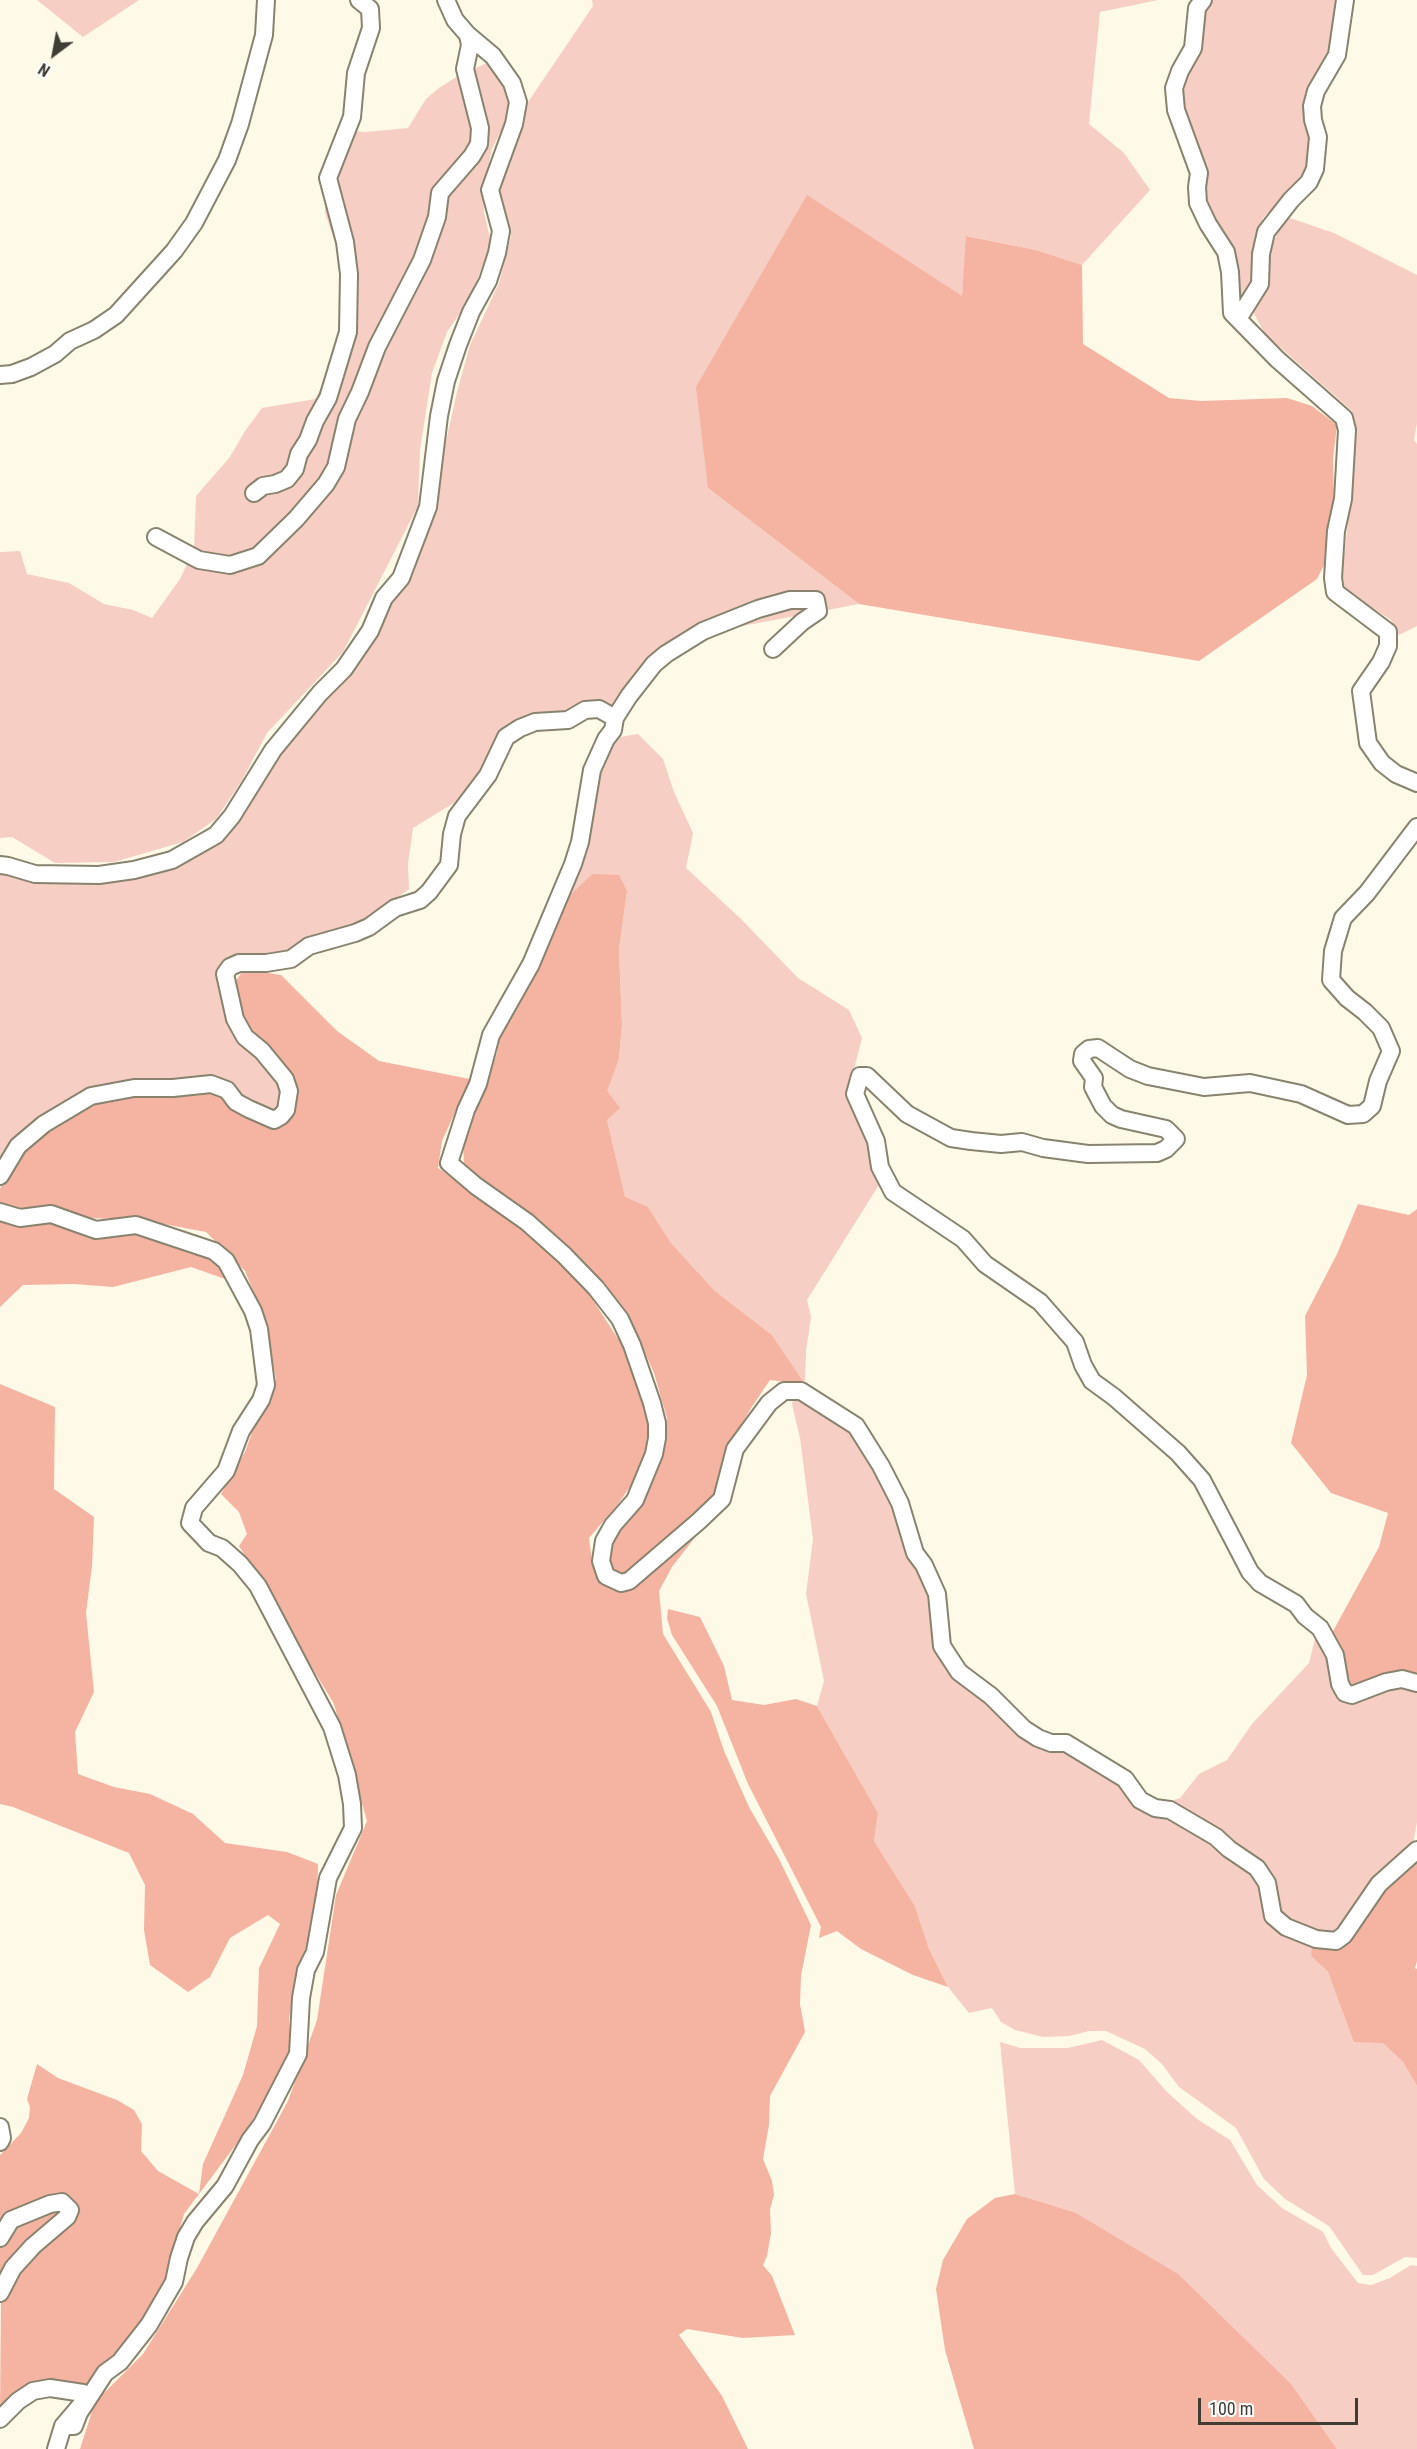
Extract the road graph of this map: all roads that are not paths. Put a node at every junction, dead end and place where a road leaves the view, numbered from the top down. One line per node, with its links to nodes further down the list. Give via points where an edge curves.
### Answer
1 (266, 0): 8 (street, via 264,35 240,124 194,223 155,274 116,315 31,367)
2 (359, 0): 9 (street, via 370,9 371,28 356,73 352,117 328,178 348,264 348,332 328,398 298,454 295,469 287,479)
3 (446, 0): 6 (street, via 455,20)
4 (1203, 0): 7 (street, via 1197,8 1193,48 1174,88 1176,110 1199,173 1198,203 1226,252 1232,312)
5 (1346, 0): 7 (street, via 1337,55 1316,91 1312,106 1318,137 1315,169 1309,182 1266,232 1260,284)
6 (468, 35): 10 (street, via 470,52 465,69 480,128 478,144 440,193 422,260 377,347 347,419 336,467 326,484 258,556 230,565 199,560); 15 (street, via 493,56 512,83 518,102 490,190 501,231 497,253 446,381 428,507 401,578 384,598 370,631 344,669 273,750 216,835 172,860 99,875 35,874)
7 (1239, 319): 13 (street, via 1344,418 1347,430 1343,499 1336,531 1335,592 1388,632 1388,646 1361,691 1368,743 1382,763)
8 (0, 375)
9 (254, 493)
10 (156, 537)
11 (773, 650): 12 (street, via 818,611 816,600 790,600 703,631 654,664)
12 (615, 718): 16 (street, via 599,709 585,710 568,720 535,722 506,737 488,775 457,816 449,865 420,900 395,908 355,933 309,946 291,959 230,967 225,974 235,1019 245,1036 285,1078 289,1091 286,1110 274,1120 236,1102 226,1090 212,1084 134,1088 91,1096 44,1124 18,1146); 19 (street, via 614,730 592,771 573,864 531,964 491,1035 449,1163 564,1255 614,1311 632,1346 652,1402 657,1438 635,1500 604,1541 601,1561 606,1576 621,1583 629,1581 699,1521 722,1499 735,1449 769,1403 784,1391 801,1391 856,1426 881,1466 900,1503 915,1553 937,1594 942,1646 959,1672 992,1696 1024,1729 1051,1743 1066,1743 1125,1779 1140,1800 1170,1810 1216,1837 1257,1868 1267,1883 1273,1916 1286,1927 1316,1939 1336,1941 1378,1884)
13 (1417, 783)
14 (1417, 827): 18 (street, via 1367,894 1343,918 1334,951 1331,980 1381,1028 1391,1050 1372,1106 1363,1114 1348,1114 1301,1094 1250,1083 1204,1087 1148,1077 1098,1048 1089,1049 1082,1061 1094,1078 1093,1087 1103,1106 1121,1119 1166,1129 1176,1139 1166,1149 1157,1154 1088,1154 1022,1142 1001,1144 951,1138 907,1114 867,1076 860,1076 855,1094 876,1141 880,1167 893,1192 963,1239 986,1264 1040,1302 1075,1342 1092,1381 1184,1460 1202,1480 1250,1572 1260,1583 1296,1604 1320,1628 1335,1655 1345,1693 1352,1695 1402,1679)
15 (0, 865)
16 (0, 1176)
17 (0, 1212): 25 (street, via 20,1218 51,1214 96,1230 136,1225 214,1251 226,1261 259,1329 266,1385 241,1431 226,1471 194,1508 190,1524 209,1544 222,1548 240,1564 258,1586 332,1727 352,1804 353,1828 328,1878 315,1952 306,1971 298,2054 225,2186 186,2236 174,2282 149,2325 120,2362 105,2373 74,2427)
18 (1417, 1683)
19 (1417, 1850)
20 (0, 2127): 21 (street)
21 (0, 2142)
22 (0, 2238): 23 (street, via 10,2220 50,2204 62,2202 70,2210 13,2268)
23 (0, 2293)
24 (0, 2419): 25 (street, via 33,2391 50,2388 83,2393 86,2399)
25 (63, 2426): 26 (street)
26 (56, 2449)

